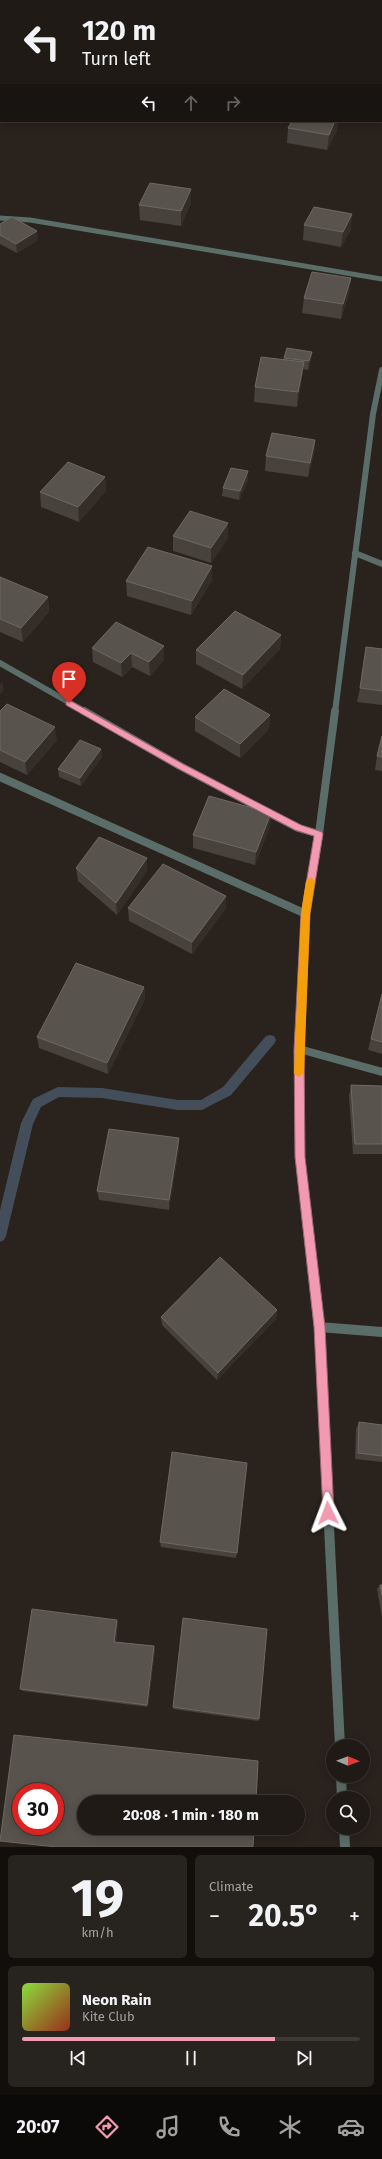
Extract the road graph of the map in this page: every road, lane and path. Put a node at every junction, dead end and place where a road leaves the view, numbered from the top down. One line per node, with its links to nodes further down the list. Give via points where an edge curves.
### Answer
1 (0, 218): 2 (street, via 43,222)
2 (382, 279)
3 (382, 370): 4 (street, via 373,414)
4 (355, 553): 5 (street); 8 (street)
5 (382, 564)
6 (0, 664): 8 (street, via 180,766 298,828)
7 (0, 777): 9 (street)
8 (318, 834): 9 (street)
9 (306, 914): 10 (street)
10 (299, 1050): 11 (street); 12 (street, via 300,1157)
11 (382, 1072)
12 (319, 1327): 13 (street); 14 (street)
13 (382, 1332)
14 (340, 1739)
15 (344, 1835): 16 (street)
16 (345, 1847)

